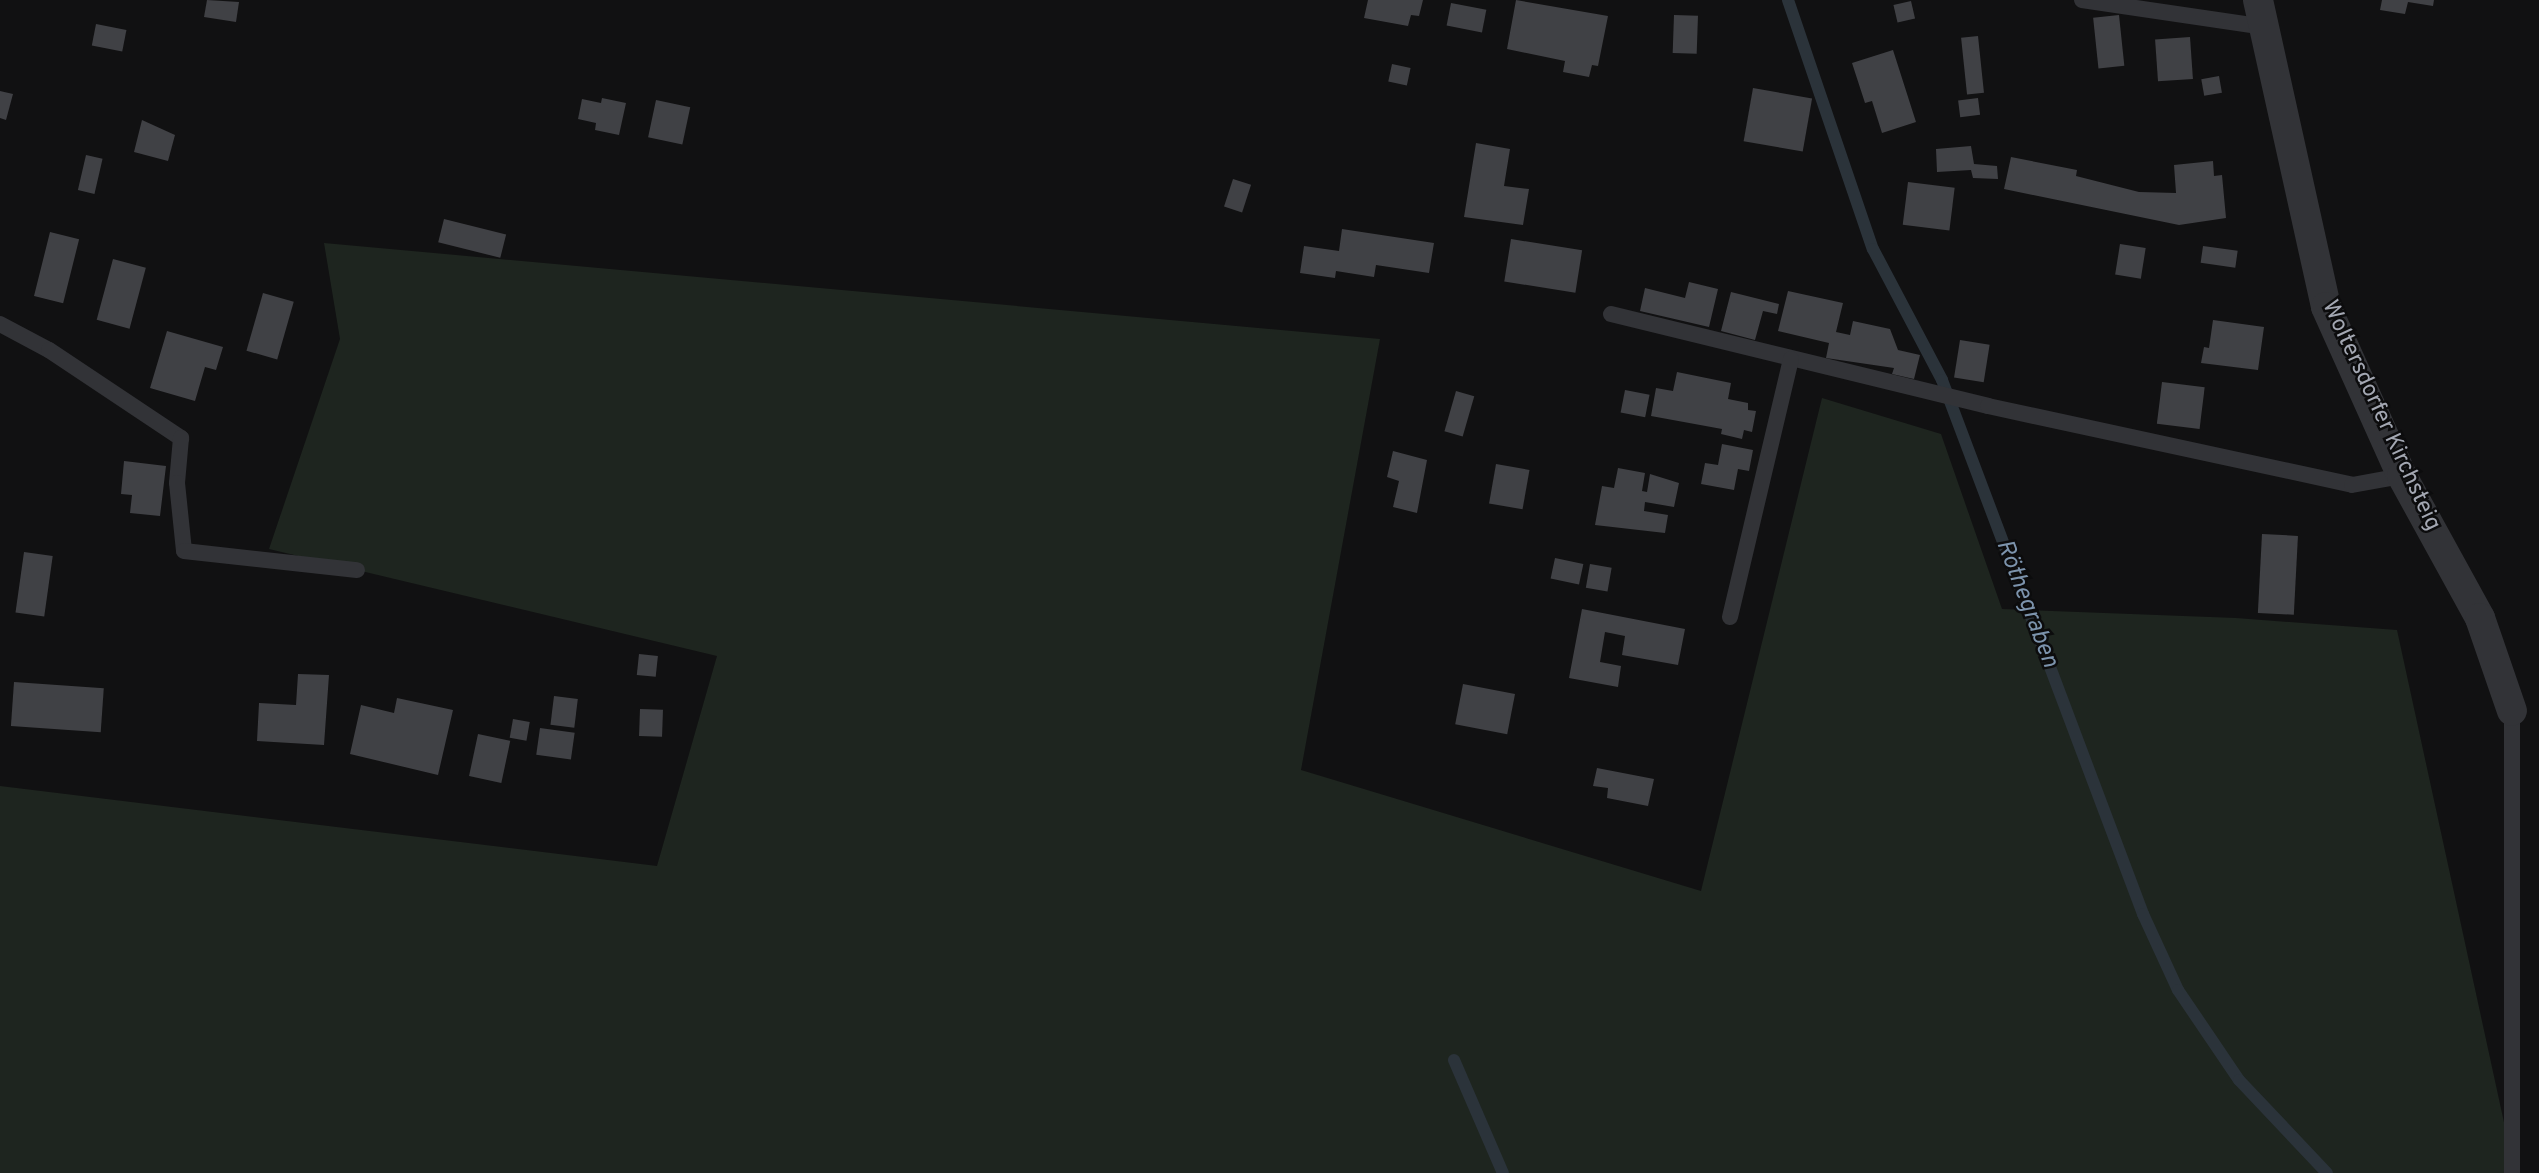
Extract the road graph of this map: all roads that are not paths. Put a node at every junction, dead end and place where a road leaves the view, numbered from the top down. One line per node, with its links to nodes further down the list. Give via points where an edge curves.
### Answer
1 (2082, 0): 2 (lane, Woltersdorfer Kirchsteig)
2 (2262, 13): 6 (street, Woltersdorfer Kirchsteig, via 2326,307)
3 (1611, 314): 5 (lane)
4 (0, 324): 7 (lane, via 49,350 181,438 177,483 184,551)
5 (1791, 359): 6 (lane, via 2352,485); 8 (lane)
6 (2402, 476): 9 (street, Woltersdorfer Kirchsteig, via 2480,618)
7 (357, 570)
8 (1730, 617)
9 (2512, 710): 10 (lane)
10 (2512, 1173)

